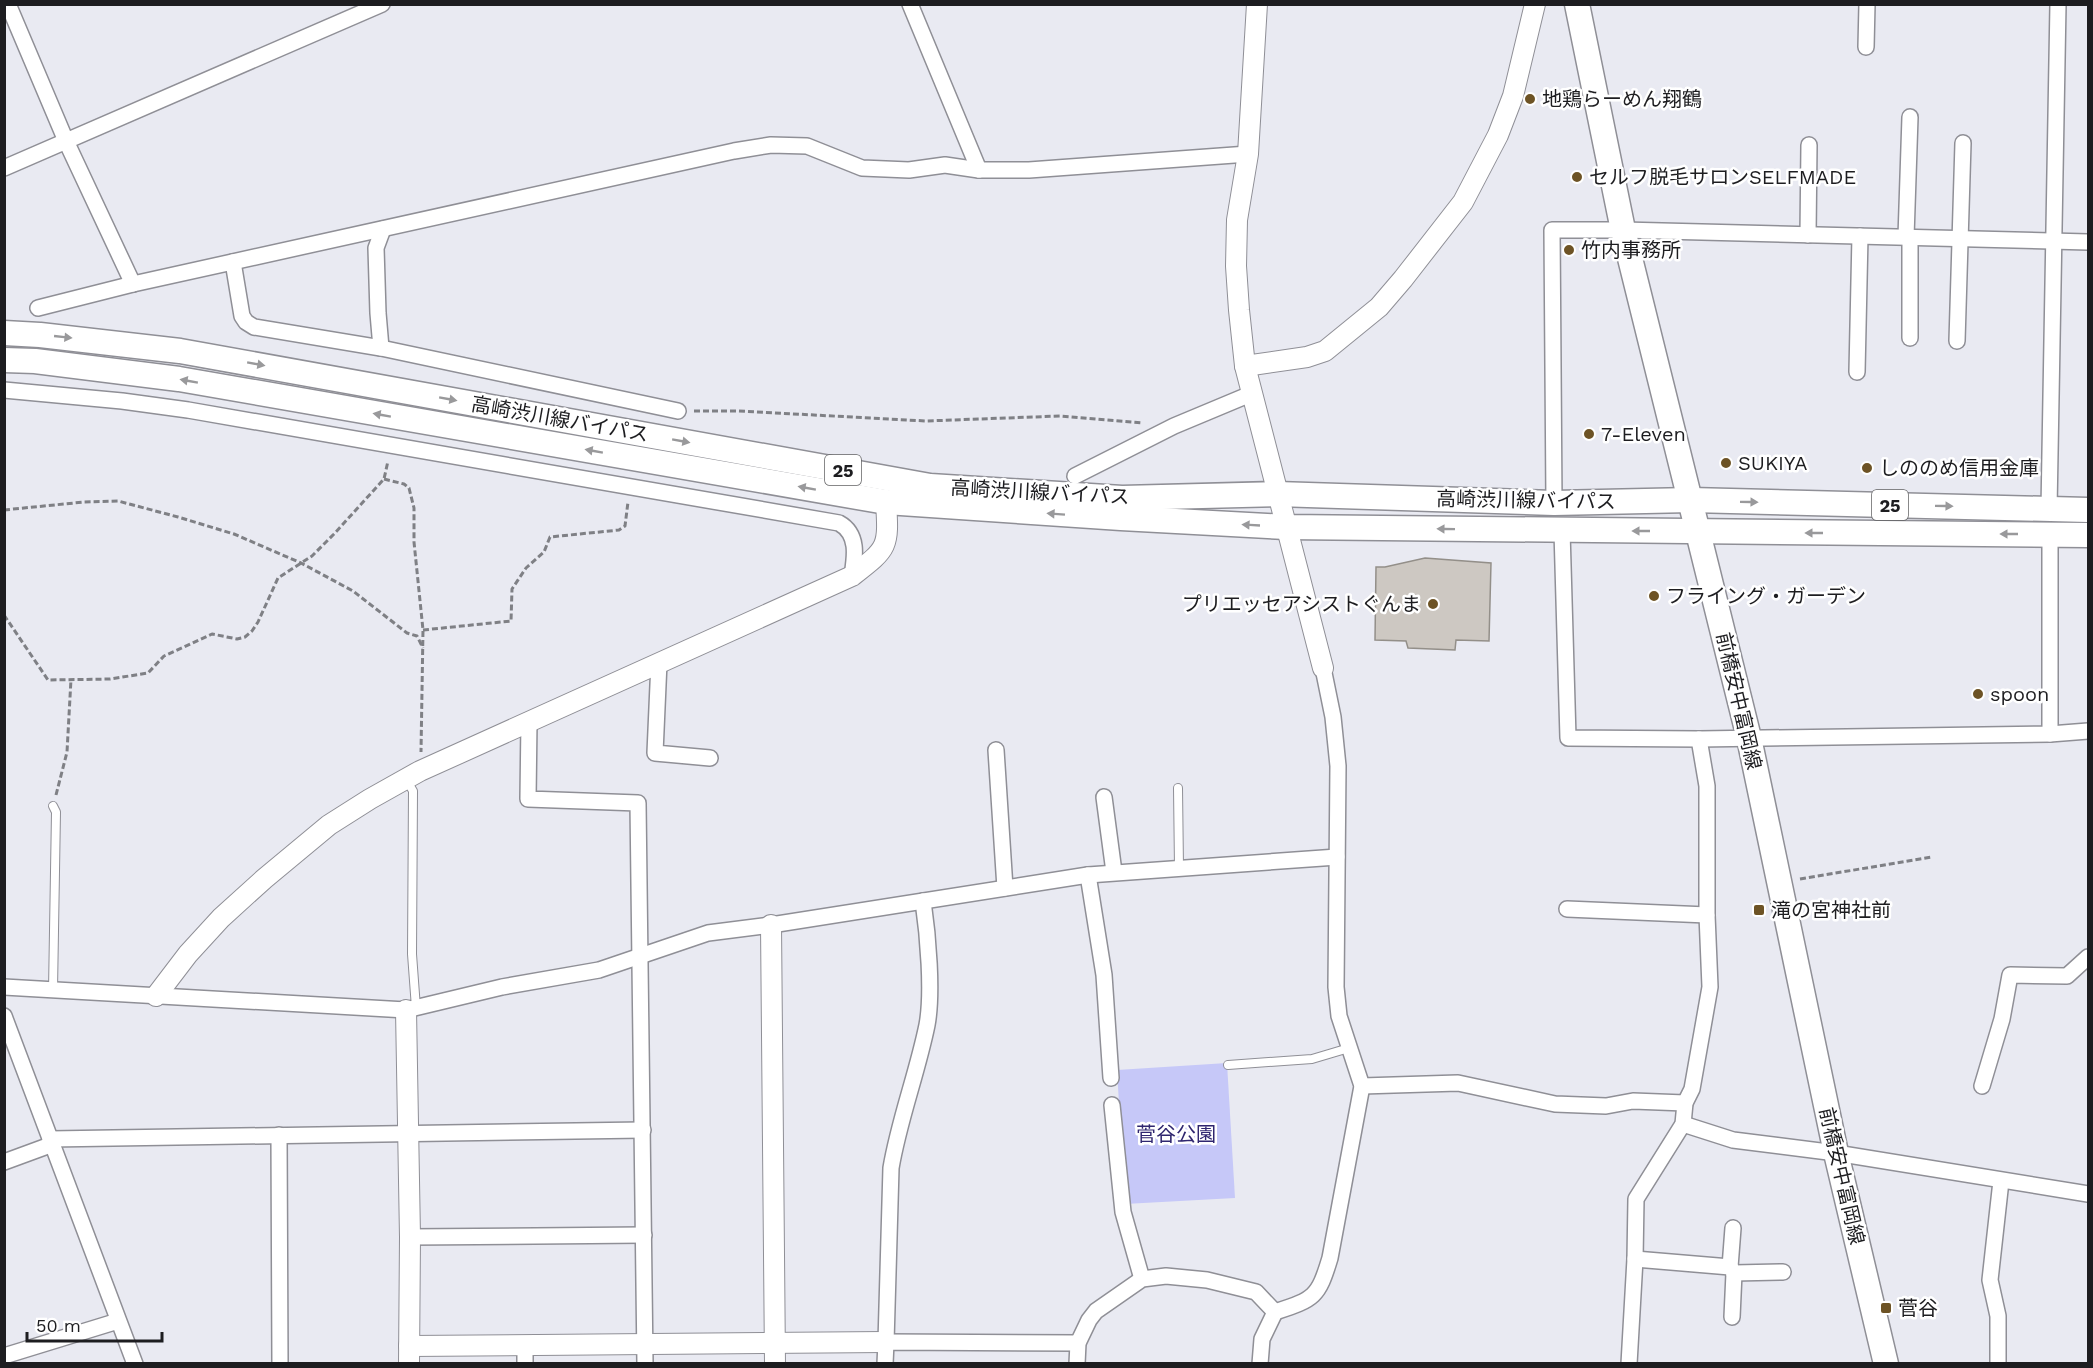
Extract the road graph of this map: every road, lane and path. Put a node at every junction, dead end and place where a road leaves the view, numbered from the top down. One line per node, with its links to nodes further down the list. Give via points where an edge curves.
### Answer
1 (8, 4): 11 (street)
2 (382, 4): 11 (street)
3 (910, 4): 16 (street)
4 (1257, 4): 14 (street)
5 (1535, 4): 33 (street, via 1513,96 1498,135 1463,202 1403,279 1379,307 1325,351)
6 (1577, 4): 18 (main road, 前橋安中富岡線)
7 (1867, 4): 9 (street)
8 (2058, 4): 23 (street)
9 (1866, 47)
10 (1910, 117): 21 (street)
11 (66, 141): 15 (street); 26 (street)
12 (1963, 143): 22 (street)
13 (1809, 145): 19 (street)
14 (1248, 154): 16 (street); 33 (street, via 1237,220 1236,266)
15 (4, 168)
16 (979, 170): 17 (street, via 945,165 909,170 862,168 807,147 771,145)
17 (383, 228): 25 (street); 31 (street, via 376,248)
18 (1623, 230): 19 (street); 44 (main road, 前橋安中富岡線); 46 (street, via 1552,230)
19 (1808, 235): 20 (street)
20 (1860, 236): 21 (street); 34 (street)
21 (1908, 237): 22 (street); 29 (street)
22 (1960, 238): 23 (street); 30 (street)
23 (2054, 242): 24 (street); 47 (street)
24 (2088, 242)
25 (233, 262): 26 (street); 31 (street, via 242,316 254,327)
26 (133, 284): 27 (street)
27 (38, 308)
28 (4, 333): 43 (main road, 高崎渋川線バイパス / 25, one-way to 43, via 180,351 930,486 1122,498)
29 (1910, 338)
30 (1957, 341)
31 (381, 348): 37 (street)
32 (4, 360): 45 (main road, 高崎渋川線バイパス / 25, one-way to 32, via 178,380)
33 (1245, 366): 36 (street)
34 (1857, 372)
35 (4, 390): 39 (street, via 188,410)
36 (1252, 393): 38 (street); 43 (street)
37 (678, 411): 38 (path, via 926,422 1059,416)
38 (1174, 426): 40 (street)
39 (392, 445): 41 (path); 42 (street)
40 (1075, 476)
41 (384, 479): 55 (path, via 334,534); 58 (path, via 409,488 414,508)
42 (630, 486): 56 (street, via 839,523 849,532 856,551); 58 (path, via 625,526 550,537 544,552 526,568 512,589 511,621)
43 (1277, 494): 46 (main road, 高崎渋川線バイパス / 25); 50 (street)
44 (1691, 500): 46 (main road, 高崎渋川線バイパス / 25); 47 (main road, 高崎渋川線バイパス / 25, one-way to 47); 52 (main road, 前橋安中富岡線)
45 (886, 502): 50 (main road, 高崎渋川線バイパス / 25, one-way to 45); 56 (street, via 888,534 880,554)
46 (1554, 503)
47 (2049, 509): 49 (main road, 高崎渋川線バイパス / 25)
48 (4, 510): 55 (path, via 118,501 234,534)
49 (2088, 510)
50 (1286, 527): 51 (main road, 高崎渋川線バイパス / 25, one-way to 50); 61 (street)
51 (1562, 531): 52 (main road, 高崎渋川線バイパス / 25, one-way to 51); 67 (street, via 1568,738)
52 (1699, 532): 53 (main road, 高崎渋川線バイパス / 25, one-way to 52); 66 (main road, 前橋安中富岡線)
53 (2050, 534): 54 (main road, 高崎渋川線バイパス / 25); 65 (street)
54 (2088, 536)
55 (301, 563): 59 (path, via 353,591 407,633 417,636); 62 (path, via 278,578 258,622 245,636 237,639 212,634 164,656 148,673 110,679)
56 (852, 576): 60 (street)
57 (4, 615): 62 (path, via 48,680)
58 (423, 630): 59 (path)
59 (423, 648): 70 (path)
60 (659, 662): 63 (street); 69 (street, via 655,753)
61 (1323, 668): 74 (street, via 1338,766)
62 (70, 679): 73 (path, via 67,752)
63 (529, 721): 70 (street); 85 (street, via 528,799 638,803)
64 (2088, 731): 65 (street)
65 (2050, 734): 66 (street)
66 (1749, 738): 67 (street); 79 (main road, 前橋安中富岡線)
67 (1699, 739): 83 (street, via 1707,786)
68 (996, 750): 80 (street)
69 (710, 758)
70 (413, 775): 89 (street, via 329,825 264,879 188,954); 90 (lane)
71 (1178, 788): 76 (lane)
72 (1104, 797): 77 (street)
73 (53, 806): 88 (lane)
74 (1337, 857): 76 (street); 92 (street, via 1336,987 1339,1016)
75 (1932, 857): 79 (path)
76 (1179, 868): 77 (street)
77 (1114, 872): 78 (street)
78 (1088, 874): 80 (street); 94 (street, via 1104,975)
79 (1778, 883): 104 (main road, 前橋安中富岡線)
80 (1005, 888): 81 (street)
81 (923, 901): 84 (street); 118 (street, via 928,1014 891,1168)
82 (1566, 909): 83 (street)
83 (1707, 915): 97 (street, via 1710,987 1692,1089)
84 (771, 925): 85 (street, via 708,933); 120 (street)
85 (641, 956): 90 (street, via 599,970 502,987); 100 (street)
86 (2088, 957): 96 (street, via 2067,976 2010,975 2002,1020)
87 (4, 987): 88 (street)
88 (53, 990): 89 (street)
89 (156, 996): 90 (street)
90 (411, 1009): 101 (street)
91 (4, 1016): 103 (street)
92 (1349, 1048): 93 (lane, via 1312,1059); 95 (street)
93 (1228, 1065)
94 (1111, 1078)
95 (1362, 1086): 97 (street, via 1458,1083 1555,1104); 115 (street, via 1325,1276 1311,1299)
96 (1982, 1086)
97 (1685, 1103): 99 (street)
98 (1112, 1105): 114 (street, via 1123,1212)
99 (1683, 1124): 104 (street, via 1733,1140); 111 (street, via 1636,1199)
100 (643, 1130): 101 (street); 109 (street)
101 (408, 1133): 102 (street); 110 (street)
102 (279, 1135): 103 (street); 126 (street)
103 (52, 1142): 105 (street); 117 (street)
104 (1836, 1153): 106 (street); 132 (main road, 前橋安中富岡線)
105 (4, 1162)
106 (2001, 1180): 107 (street); 133 (street, via 1990,1280 1998,1316)
107 (2088, 1194)
108 (1733, 1228): 112 (street)
109 (644, 1235): 110 (street); 122 (street)
110 (410, 1237): 123 (street)
111 (1635, 1259): 112 (street); 131 (street)
112 (1732, 1270): 113 (street); 116 (street)
113 (1783, 1272)
114 (1142, 1279): 115 (street, via 1167,1276 1207,1280 1256,1292); 119 (street, via 1096,1311)
115 (1275, 1312): 130 (street, via 1262,1339)
116 (1732, 1317)
117 (118, 1321): 124 (street); 125 (street)
118 (886, 1342): 119 (street); 120 (street); 128 (street)
119 (1078, 1342): 129 (street)
120 (774, 1343): 122 (street); 127 (street)
121 (525, 1354): 122 (street); 123 (street)
122 (645, 1354)
123 (409, 1355)
124 (4, 1356)
125 (135, 1364)
126 (280, 1364)
127 (775, 1364)
128 (885, 1364)
129 (1077, 1364)
130 (1260, 1364)
131 (1629, 1364)
132 (1886, 1364)
133 (1998, 1364)

